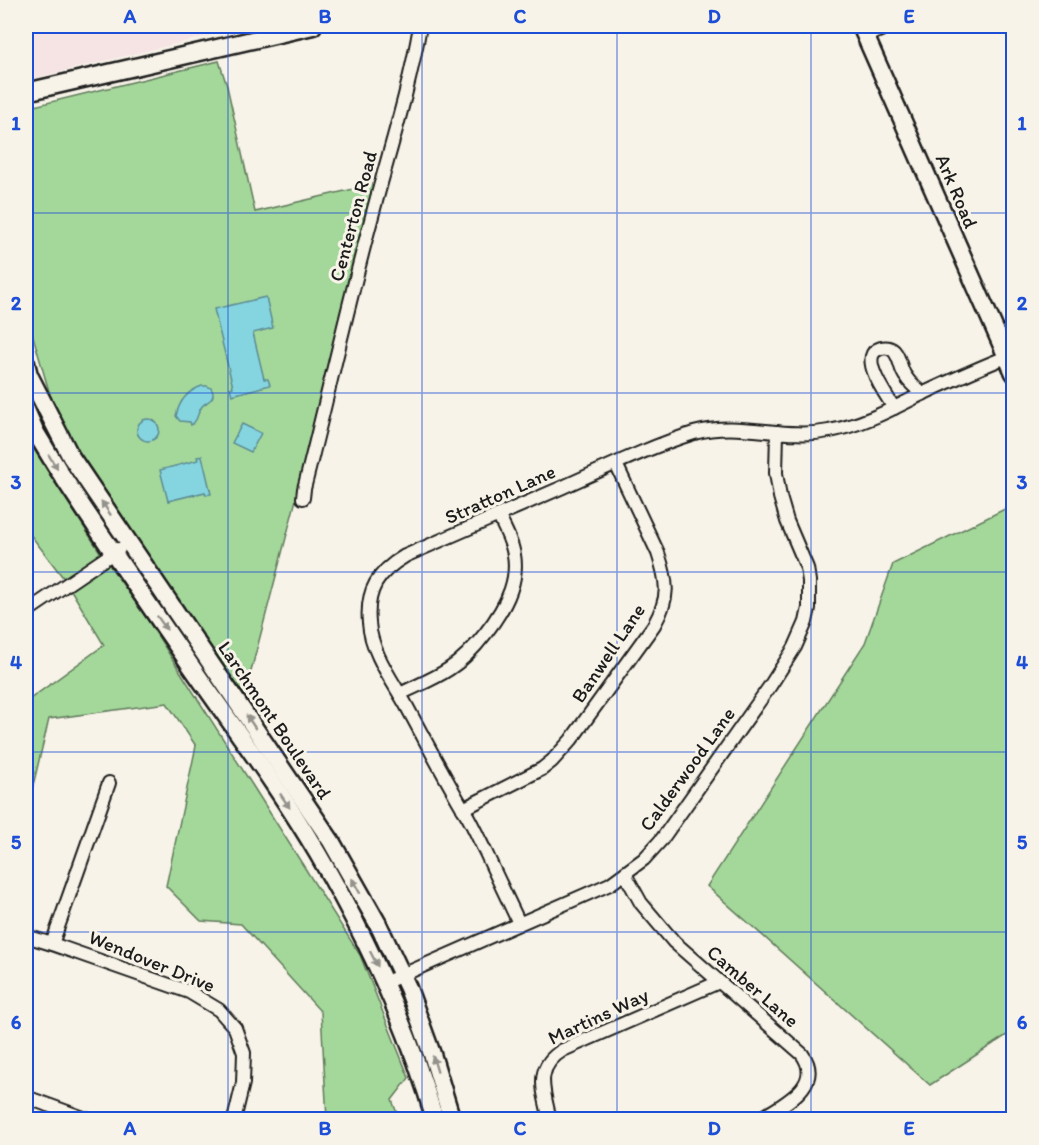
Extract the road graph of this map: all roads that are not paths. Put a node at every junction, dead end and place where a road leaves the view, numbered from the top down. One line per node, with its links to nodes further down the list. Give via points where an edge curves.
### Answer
1 (313, 26): 5 (street)
2 (420, 26): 14 (street, Centerton Road)
3 (890, 26): 4 (street)
4 (864, 31): 6 (street, Ark Road)
5 (26, 92)
6 (1010, 356): 8 (street, Ark Road); 9 (street, Stratton Lane)
7 (26, 363): 16 (street, Larchmont Boulevard, one-way to 7, via 71,457)
8 (1014, 373)
9 (923, 394): 10 (street, Stratton Lane); 10 (street, via 906,378 895,352 890,348 878,349 871,368)
10 (894, 408): 12 (street, Stratton Lane, via 827,432)
11 (26, 410): 17 (street, Larchmont Boulevard, one-way to 17, via 58,471)
12 (777, 432): 13 (street, Stratton Lane, via 709,430); 22 (street, Calderwood Lane, via 780,497 809,581 806,621 771,686 662,839)
13 (616, 464): 15 (street, Stratton Lane); 21 (street, Banwell Lane, via 662,564 666,596 659,616 557,756 521,781)
14 (303, 498)
15 (498, 516): 19 (street, via 511,542 514,560 513,587 506,603 465,657 450,669); 19 (street, Stratton Lane, via 405,556 374,584 368,612 372,639)
16 (129, 543): 17 (street); 26 (street, Larchmont Boulevard, one-way to 16, via 378,924 331,841)
17 (114, 553): 18 (street); 27 (street, Larchmont Boulevard, one-way to 27, via 305,832)
18 (26, 612)
19 (400, 694): 21 (street, Stratton Lane)
20 (109, 783): 25 (street)
21 (463, 809): 23 (street, Stratton Lane)
22 (625, 874): 23 (street, Calderwood Lane); 28 (street, Camber Lane, via 659,926)
23 (519, 923): 26 (street, Calderwood Lane)
24 (26, 936): 25 (street, Wendover Drive)
25 (52, 944): 32 (street, Wendover Drive, via 189,992 219,1010 235,1028 244,1053 243,1083)
26 (401, 975): 27 (street, Calderwood Lane); 34 (street, Larchmont Boulevard, one-way to 26)
27 (384, 982): 33 (street, Larchmont Boulevard)
28 (719, 982): 35 (street, Martins Way, via 554,1056 547,1063 543,1080); 36 (street, Camber Lane, via 807,1061 809,1078 804,1087)
29 (26, 1097): 30 (street)
30 (71, 1117): 31 (street)
31 (89, 1119)
32 (234, 1119)
33 (435, 1119)
34 (452, 1119)
35 (550, 1119)
36 (759, 1119)

